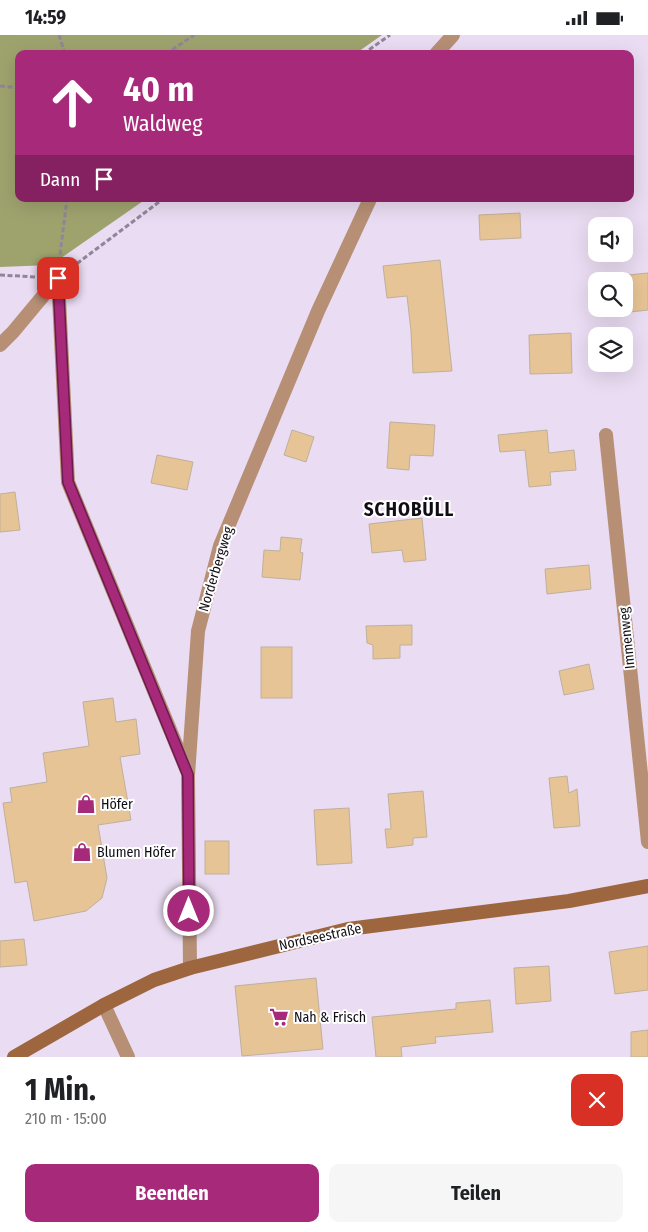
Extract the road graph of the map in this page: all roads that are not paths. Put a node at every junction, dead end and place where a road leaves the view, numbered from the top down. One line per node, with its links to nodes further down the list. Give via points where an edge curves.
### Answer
1 (453, 35): 2 (street)
2 (438, 50)
3 (369, 202): 6 (street, Norderbergweg, via 318,311 220,546 198,631)
4 (0, 345): 6 (street, via 58,278 68,482)
5 (606, 435): 7 (street, Immenweg)
6 (188, 775): 9 (street, Norderbergweg)
7 (648, 842)
8 (648, 886): 9 (main road, Nordseestraße, via 569,901 348,929)
9 (190, 968): 10 (main road, Nordseestraße, via 154,979)
10 (104, 1005): 11 (main road, Nordseestraße); 12 (street)
11 (14, 1057)
12 (128, 1057)

